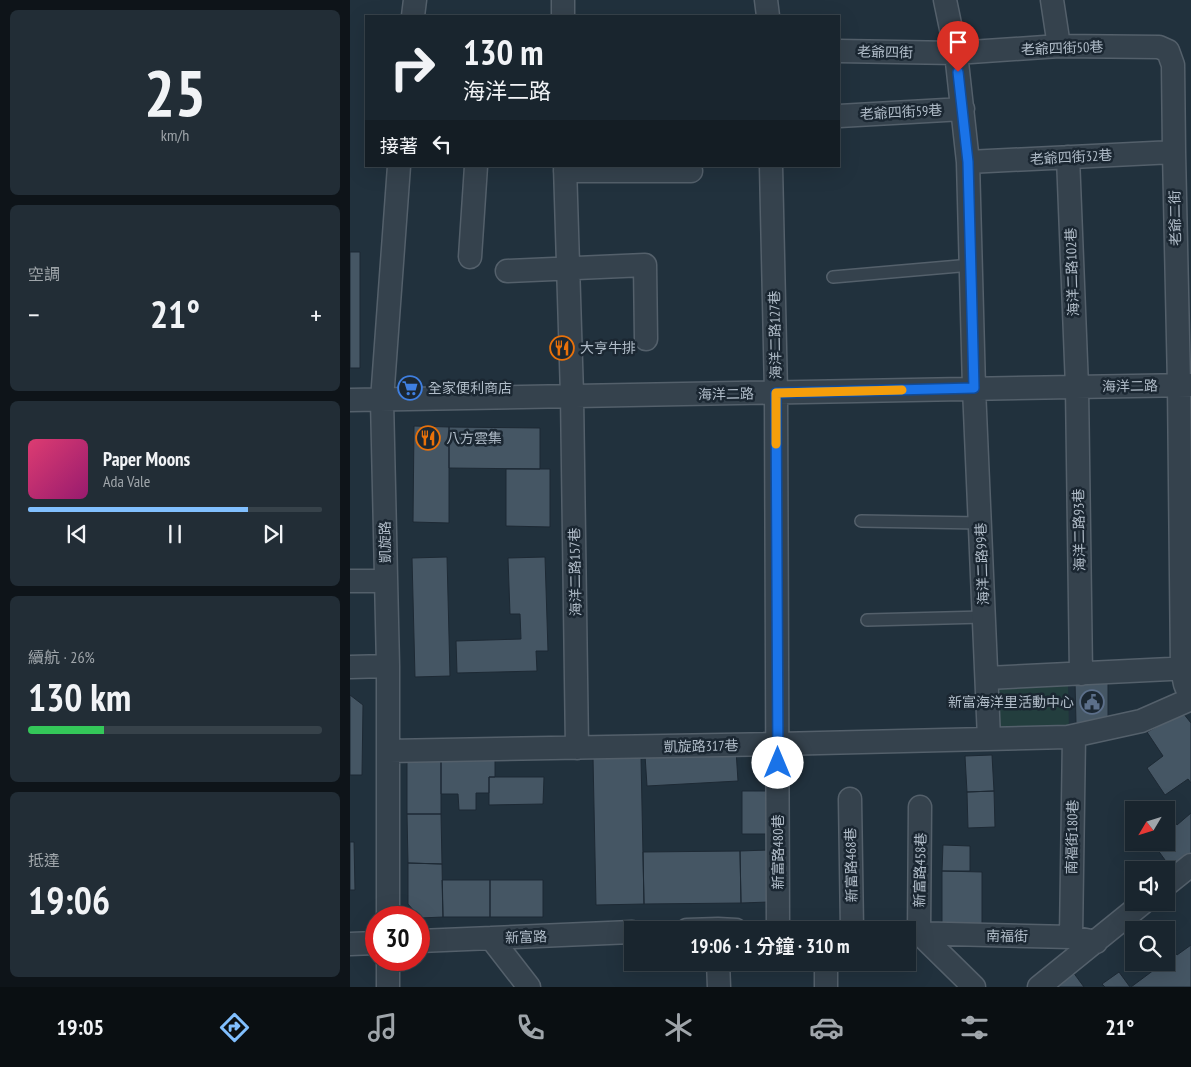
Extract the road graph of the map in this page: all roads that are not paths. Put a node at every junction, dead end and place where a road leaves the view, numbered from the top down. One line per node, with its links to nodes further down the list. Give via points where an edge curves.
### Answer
1 (415, 0): 6 (street)
2 (563, 0): 7 (street)
3 (766, 0): 8 (street)
4 (946, 0): 12 (street)
5 (1052, 0): 9 (street)
6 (413, 15)
7 (563, 15)
8 (768, 15)
9 (1059, 46): 11 (street, 老爺四街50巷, via 1159,47); 12 (street, 老爺四街50巷)
10 (840, 51): 12 (street, 老爺四街)
11 (1168, 51): 15 (street, 老爺二街, via 1173,65)
12 (956, 54): 13 (street)
13 (962, 109): 14 (street, 老爺四街59巷); 17 (street)
14 (840, 116)
15 (1174, 152): 16 (street, 老爺四街32巷); 29 (street, 老爺二街)
16 (1068, 157): 17 (street, 老爺四街32巷); 30 (street, 海洋二路102巷)
17 (968, 162): 24 (street)
18 (399, 167): 35 (street, 凱旋路)
19 (476, 167): 23 (street)
20 (771, 167): 32 (street, 海洋二路127巷)
21 (565, 169): 22 (street); 25 (street)
22 (691, 172)
23 (470, 257)
24 (971, 265): 27 (lane); 31 (street)
25 (568, 270): 26 (street); 28 (street, via 646,265); 33 (street)
26 (507, 271)
27 (833, 277)
28 (646, 339)
29 (1185, 385): 30 (street, 海洋二路); 44 (street, 老爺二街)
30 (1077, 387): 31 (street, 海洋二路); 45 (street, 海洋二路93巷)
31 (974, 388): 32 (street, 海洋二路); 37 (street, 海洋二路99巷)
32 (776, 393): 33 (street, 海洋二路); 50 (street, 海洋二路127巷)
33 (572, 396): 35 (street, 海洋二路); 51 (street, 海洋二路157巷)
34 (350, 400): 35 (street, 海洋二路)
35 (382, 400): 39 (street, 凱旋路)
36 (861, 521): 37 (lane)
37 (980, 523): 40 (street, 海洋二路99巷)
38 (350, 581): 39 (street)
39 (386, 581): 43 (street, 凱旋路)
40 (984, 617): 41 (lane); 46 (street, 海洋二路99巷)
41 (867, 620)
42 (350, 666): 43 (street)
43 (388, 666): 52 (street, 凱旋路)
44 (1186, 669): 45 (street); 47 (street, 老爺二街, via 1184,684)
45 (1081, 674): 46 (street)
46 (986, 678): 49 (street, 海洋二路99巷)
47 (1191, 699): 48 (street, 凱旋路317巷, via 1141,721)
48 (1074, 736): 49 (street, 凱旋路317巷); 65 (street, 南福街180巷)
49 (989, 739): 50 (street, 凱旋路317巷)
50 (778, 744): 51 (street, 凱旋路317巷); 59 (street, 新富路480巷)
51 (577, 748): 52 (street, 凱旋路317巷)
52 (389, 750): 57 (street, 凱旋路)
53 (850, 799): 60 (street, 新富路468巷)
54 (920, 807): 61 (street, 新富路458巷)
55 (1191, 865): 56 (street)
56 (1175, 878)
57 (388, 906)
58 (1133, 911): 68 (street)
59 (778, 921)
60 (852, 921)
61 (914, 921)
62 (624, 932): 66 (street, 新富路)
63 (916, 933): 65 (street, 南福街)
64 (916, 936): 78 (street)
65 (1071, 937): 68 (street, 南福街)
66 (491, 938): 67 (street, 新富路); 75 (street)
67 (430, 941)
68 (1096, 942): 79 (street)
69 (365, 943): 70 (street)
70 (350, 944)
71 (388, 971): 74 (street)
72 (718, 971): 76 (street)
73 (826, 971): 77 (street)
74 (388, 987)
75 (529, 987)
76 (719, 987)
77 (826, 987)
78 (974, 987)
79 (1040, 987)

